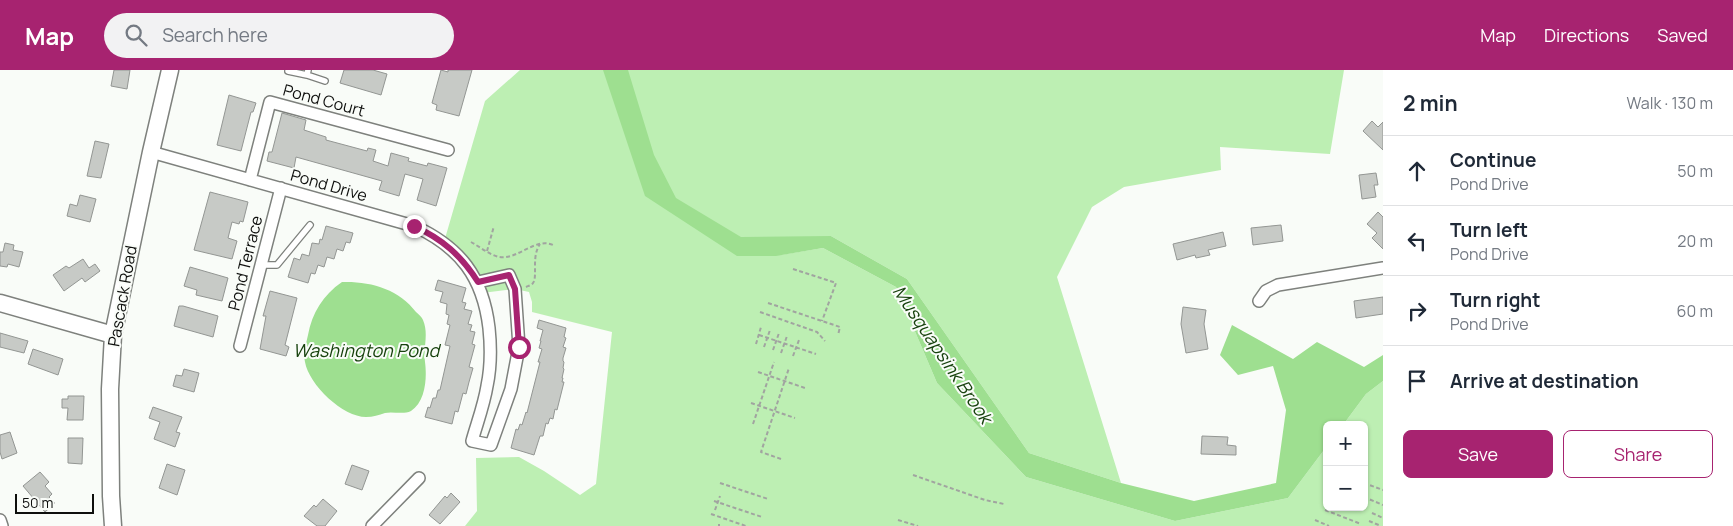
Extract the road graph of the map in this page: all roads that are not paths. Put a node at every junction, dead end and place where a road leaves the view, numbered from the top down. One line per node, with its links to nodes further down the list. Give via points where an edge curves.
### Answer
1 (170, 70): 6 (main road, Pascack Road)
2 (288, 72): 3 (lane)
3 (307, 73): 4 (lane)
4 (325, 81)
5 (448, 150): 7 (street, Pond Court, via 270,102)
6 (151, 152): 7 (street, Pond Drive); 15 (main road, Pascack Road)
7 (250, 180): 8 (street, Pond Drive)
8 (281, 188): 10 (street, Pond Terrace); 12 (street, Pond Drive, via 430,233 456,253)
9 (310, 225): 10 (lane, via 277,265)
10 (261, 266): 16 (street, Pond Terrace)
11 (1383, 268): 13 (street, via 1278,286 1266,290)
12 (478, 282): 12 (street, Pond Drive, via 509,275 515,289 519,347 511,389 491,445 472,441 485,398 490,362 487,314)
13 (1259, 301)
14 (0, 303): 15 (main road)
15 (113, 335): 20 (main road, Pascack Road, via 110,389)
16 (240, 346)
17 (419, 478): 21 (street)
18 (0, 520): 19 (street)
19 (2, 526)
20 (113, 526)
21 (372, 526)

